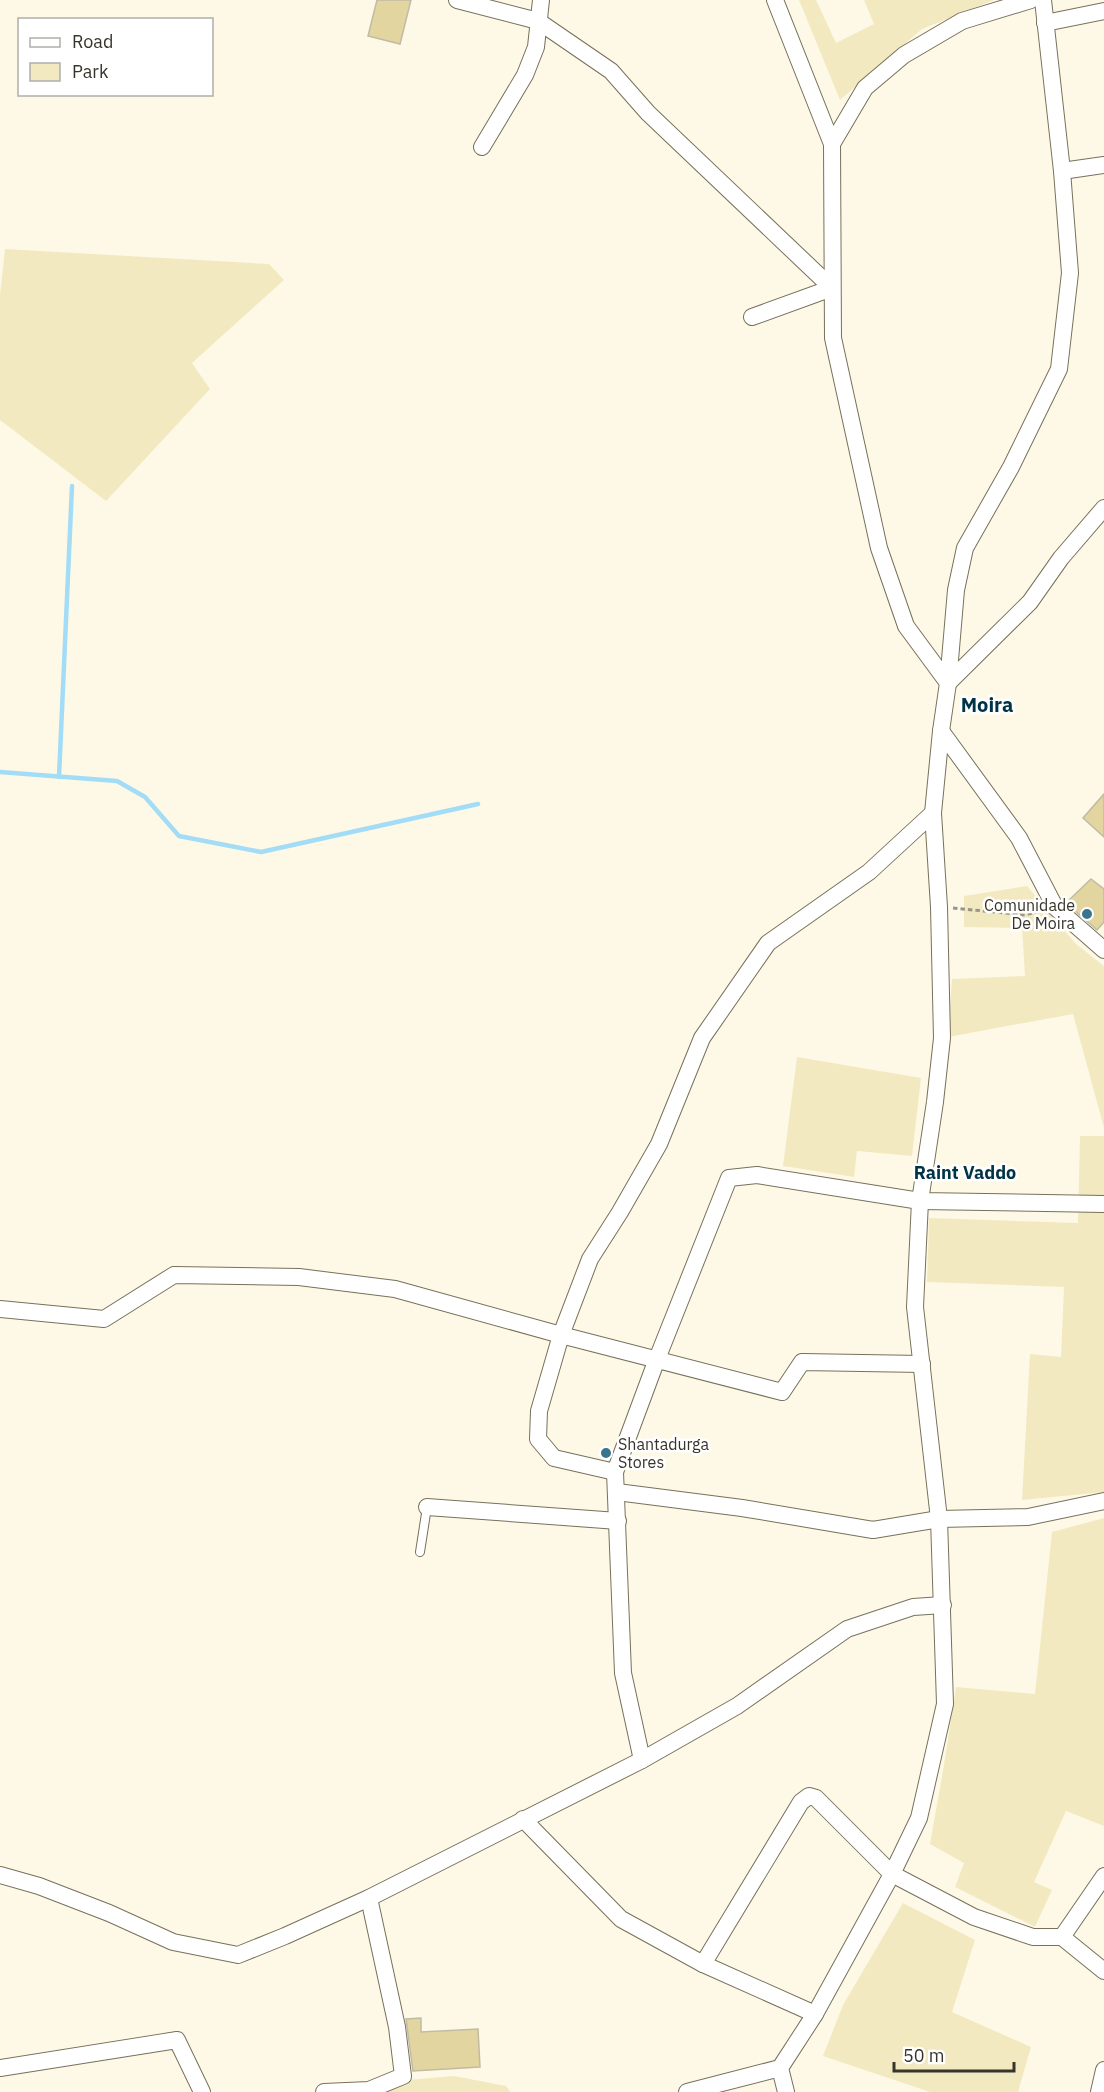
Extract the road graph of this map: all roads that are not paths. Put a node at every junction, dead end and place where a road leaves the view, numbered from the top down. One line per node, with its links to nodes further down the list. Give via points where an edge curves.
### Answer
1 (457, 0): 7 (street)
2 (541, 0): 7 (street)
3 (775, 0): 9 (street)
4 (1031, 0): 9 (street, via 962,21 904,55 865,88)
5 (1043, 0): 8 (street)
6 (1104, 11): 8 (street)
7 (538, 21): 10 (street, via 536,47 525,75); 13 (street, via 611,71 648,113)
8 (1045, 23): 12 (street)
9 (832, 144): 13 (street)
10 (482, 147)
11 (1104, 165): 12 (street)
12 (1062, 171): 16 (street, via 1070,273 1059,369 965,548 956,590)
13 (832, 288): 14 (street); 16 (street, via 833,338 879,548 906,626)
14 (752, 317)
15 (1104, 508): 16 (street, via 1030,602)
16 (948, 683): 17 (street)
17 (941, 730): 18 (street); 19 (street, via 1019,838 1055,907)
18 (933, 813): 20 (street, via 942,1038); 23 (street, via 869,872 768,944 702,1038 658,1144 590,1258)
19 (1104, 950)
20 (920, 1201): 21 (street); 24 (street, via 757,1175 729,1178); 25 (street, via 915,1307)
21 (1104, 1204)
22 (0, 1309): 23 (street, via 104,1319 174,1275 299,1277 395,1289)
23 (561, 1335): 24 (street); 26 (street, via 539,1411 537,1439 554,1458)
24 (657, 1359): 25 (street, via 782,1392 802,1362); 26 (street)
25 (922, 1364): 30 (street)
26 (615, 1472): 27 (street)
27 (617, 1492): 30 (street, via 873,1530); 31 (street)
28 (1104, 1501): 30 (street, via 1028,1517)
29 (428, 1507): 31 (street); 32 (lane)
30 (939, 1519): 33 (street)
31 (618, 1521): 34 (street, via 623,1673)
32 (420, 1551)
33 (943, 1605): 34 (street, via 913,1607 847,1629 737,1706); 36 (street, via 945,1704 919,1818)
34 (642, 1760): 35 (street)
35 (523, 1819): 39 (street); 41 (street, via 621,1919)
36 (892, 1874): 40 (street, via 974,1917 1033,1937); 41 (street, via 816,1797 809,1796 801,1802); 43 (street)
37 (0, 1875): 39 (street, via 99,1909 173,1942 238,1955)
38 (1104, 1876): 40 (street)
39 (369, 1898): 48 (street, via 397,2027 403,2076 369,2090)
40 (1062, 1936): 42 (street)
41 (703, 1964): 43 (street)
42 (1104, 1971)
43 (815, 2014): 45 (street)
44 (0, 2068): 47 (street, via 177,2040)
45 (780, 2068): 49 (street); 50 (street)
46 (1104, 2070): 51 (street)
47 (202, 2092)
48 (324, 2092)
49 (687, 2092)
50 (786, 2092)
51 (1100, 2092)

